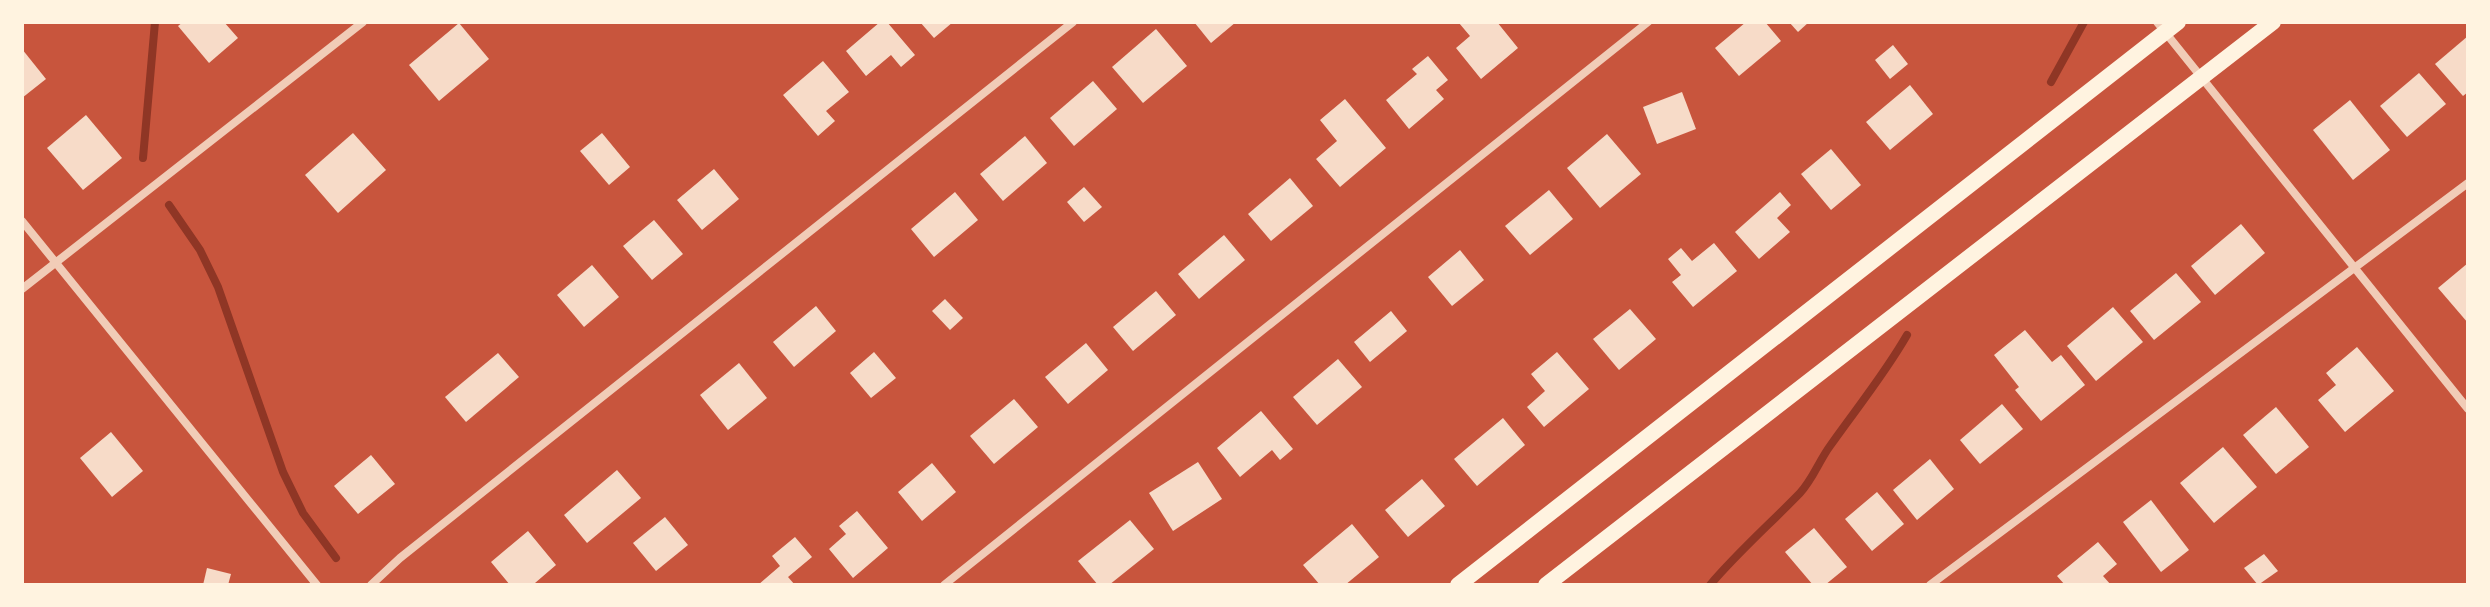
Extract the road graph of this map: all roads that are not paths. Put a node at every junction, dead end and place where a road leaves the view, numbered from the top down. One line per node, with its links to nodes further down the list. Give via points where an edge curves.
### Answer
1 (363, 22): 9 (street)
2 (1073, 22): 14 (street)
3 (1648, 22): 15 (street)
4 (2273, 22): 6 (main road)
5 (2167, 26): 6 (street); 16 (main road)
6 (2202, 78): 10 (street); 17 (main road)
7 (2468, 183): 10 (street)
8 (22, 221): 9 (street)
9 (56, 263): 11 (street); 13 (street)
10 (2354, 268): 12 (street); 18 (street)
11 (22, 289)
12 (2468, 409)
13 (317, 585)
14 (371, 585)
15 (944, 585)
16 (1458, 585)
17 (1546, 585)
18 (1930, 585)

